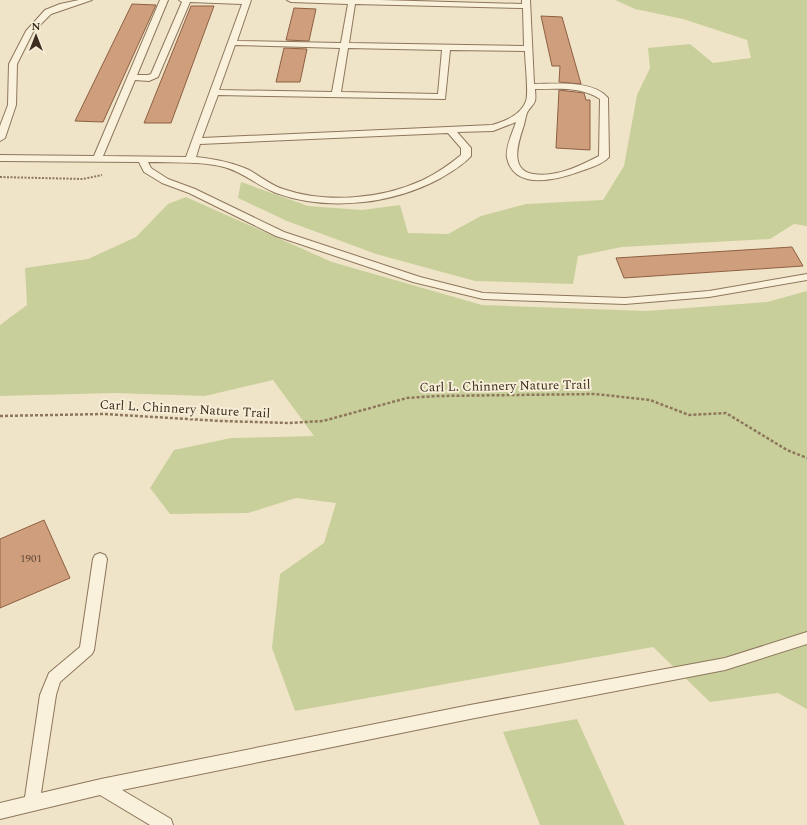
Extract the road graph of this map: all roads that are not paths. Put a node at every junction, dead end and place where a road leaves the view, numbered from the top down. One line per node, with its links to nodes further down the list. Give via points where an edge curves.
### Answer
1 (88, 0): 19 (lane, via 67,4 48,12 30,31 13,64 12,105)
2 (164, 0): 13 (lane)
3 (183, 0): 4 (lane)
4 (187, 0): 6 (lane); 13 (lane, via 155,75 149,78)
5 (291, 0): 7 (lane)
6 (247, 1): 9 (lane)
7 (352, 1): 8 (lane); 10 (lane)
8 (526, 3): 12 (lane)
9 (232, 43): 10 (lane); 15 (lane)
10 (345, 45): 11 (lane); 16 (lane)
11 (446, 47): 12 (lane); 16 (lane, via 442,97)
12 (528, 49): 14 (lane)
13 (132, 77): 22 (lane)
14 (531, 86): 17 (lane, via 531,100); 17 (lane, via 582,88 604,98 604,157 590,166 569,173 546,178 527,177 516,170 511,156)
15 (214, 92): 16 (lane); 20 (lane)
16 (336, 95)
17 (523, 114): 18 (lane, via 513,121 493,128)
18 (450, 130): 20 (lane); 23 (lane, via 466,148 466,156 453,168 413,188 382,196 341,201 313,200 280,191 250,174 223,163)
19 (0, 138)
20 (197, 142): 23 (lane)
21 (0, 158): 22 (lane)
22 (97, 160): 24 (lane)
23 (190, 160): 24 (lane)
24 (143, 161): 25 (lane, via 147,170 165,182 192,192 280,234 417,280 483,296 625,301 709,294)
25 (807, 277)
26 (100, 559): 29 (lane, via 87,650 54,678 48,695)
27 (807, 638): 28 (lane, via 725,664)
28 (100, 787): 29 (lane); 31 (lane)
29 (32, 803): 30 (lane)
30 (0, 812)
31 (165, 825)

